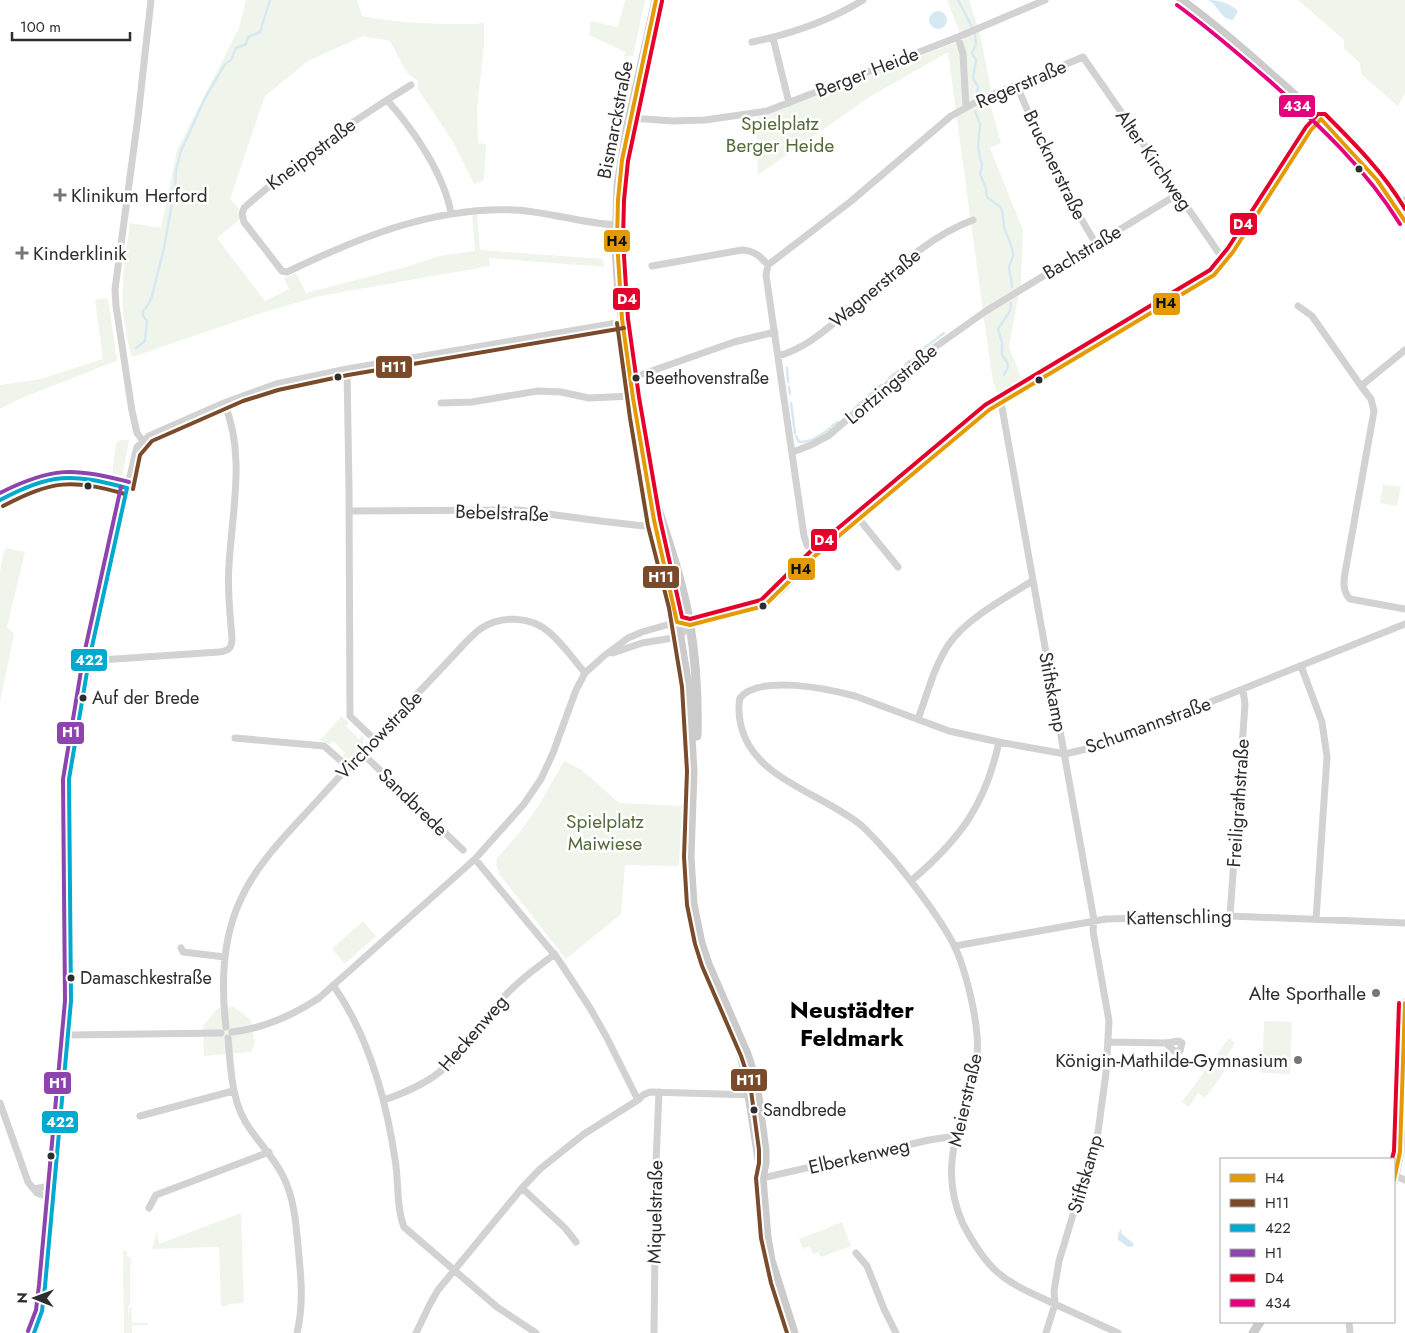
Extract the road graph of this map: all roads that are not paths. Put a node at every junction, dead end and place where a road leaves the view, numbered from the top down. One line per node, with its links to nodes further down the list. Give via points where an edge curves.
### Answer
1 (151, 0): 41 (street, via 115,289 132,411)
2 (656, 0): 15 (main road, Bismarckstraße)
3 (863, 0): 7 (street, via 816,24)
4 (1181, 0): 16 (main road, via 1242,48)
5 (1041, 1): 6 (street, Berger Heide)
6 (958, 37): 13 (street, Berger Heide); 14 (street, via 963,54)
7 (773, 38): 8 (street); 13 (street)
8 (752, 42)
9 (1083, 58): 11 (street, Regerstraße); 17 (street, Alter Kirchweg)
10 (411, 86): 12 (street, Kneippstraße)
11 (1017, 86): 14 (street, Regerstraße); 24 (street, Brucknerstraße, via 1067,196)
12 (387, 100): 20 (street, via 433,167 447,194); 20 (street, Kneippstraße, via 313,150 244,208 244,222 282,271 287,272 357,240)
13 (790, 103): 15 (street, Berger Heide, via 755,114 705,120)
14 (963, 109): 26 (street)
15 (630, 118): 23 (main road, Bismarckstraße, via 618,185)
16 (1321, 119): 19 (main road, via 1367,167); 25 (street)
17 (1178, 194): 24 (street, Bachstraße); 25 (street, Alter Kirchweg)
18 (1405, 200): 19 (street)
19 (1398, 208): 22 (main road)
20 (451, 214): 23 (street, via 475,210 516,210)
21 (973, 220): 33 (street, Wagnerstraße, via 918,251 814,339)
22 (1405, 221)
23 (616, 225): 30 (main road, Bismarckstraße)
24 (1096, 244): 29 (street, Bachstraße)
25 (1226, 262): 38 (street, via 1204,282)
26 (768, 265): 27 (street, via 759,254 742,250); 31 (street, via 766,275)
27 (652, 266)
28 (1298, 306): 36 (street, via 1312,316)
29 (986, 311): 42 (street, Lortzingstraße, via 914,362 828,436)
30 (623, 322): 34 (street); 37 (main road, Bismarckstraße)
31 (775, 332): 33 (street); 35 (street, via 734,342)
32 (1405, 350): 36 (street)
33 (778, 356): 42 (street)
34 (347, 369): 39 (street, via 276,384); 46 (street)
35 (643, 374)
36 (1361, 386): 52 (street, via 1371,399 1374,411 1344,588 1350,599)
37 (633, 396): 40 (street, via 590,398 538,391 472,402); 43 (main road, Bismarckstraße)
38 (1000, 402): 47 (street); 51 (street, Stiftskamp)
39 (224, 403): 41 (street); 58 (street, via 232,427 236,462 228,568 230,648 219,652)
40 (440, 403)
41 (142, 441): 44 (street, via 134,453)
42 (793, 452): 49 (street, via 804,536)
43 (647, 478): 48 (main road, Bismarckstraße); 55 (main road, Bismarckstraße)
44 (127, 488): 45 (street, via 83,478 60,477 36,482); 58 (street)
45 (0, 500)
46 (349, 511): 48 (street, Bebelstraße, via 519,510); 65 (street, via 350,716)
47 (859, 519): 49 (street); 50 (street)
48 (654, 525): 53 (main road, Bismarckstraße)
49 (816, 555): 55 (street, via 764,606)
50 (898, 567)
51 (1032, 582): 63 (street, via 955,636 942,656); 68 (street, Stiftskamp)
52 (1405, 609)
53 (677, 622): 55 (street); 56 (main road, Bismarckstraße); 57 (street, via 628,638)
54 (1405, 624): 59 (street, Schumannstraße)
55 (690, 625): 56 (street); 70 (main road, Bismarckstraße, via 697,710)
56 (679, 636): 57 (street); 70 (main road, Bismarckstraße, via 688,686)
57 (605, 655): 60 (street)
58 (89, 660): 85 (street, via 69,779 71,977)
59 (1301, 666): 61 (street, Schumannstraße); 76 (street, via 1318,707 1326,748)
60 (585, 673): 65 (street, Virchowstraße, via 557,639 541,626 515,619 498,621 479,629); 72 (street, via 541,778 524,804)
61 (1243, 690): 68 (street, Schumannstraße, via 1103,745); 74 (street, Freiligrathstraße, via 1245,704)
62 (740, 698): 63 (street, Schumannstraße, via 751,688 786,685 855,696); 73 (street, Meierstraße, via 744,736 755,756 863,827)
63 (918, 719): 66 (street, Schumannstraße)
64 (235, 738): 69 (street, via 324,746)
65 (375, 740): 67 (street, Virchowstraße)
66 (999, 742): 68 (street, Schumannstraße); 73 (street, via 988,783 974,812 953,842)
67 (362, 753): 69 (street, Virchowstraße); 71 (street, Sandbrede)
68 (1065, 754): 75 (street, Stiftskamp)
69 (348, 767): 81 (street, Virchowstraße, via 272,852 248,884 233,920)
70 (694, 771): 90 (main road, Bismarckstraße, via 690,857 693,904 701,943 729,1015)
71 (464, 850)
72 (475, 859): 80 (street); 82 (street)
73 (911, 881): 78 (street, Meierstraße)
74 (1230, 916): 75 (street, Kattenschling); 76 (street, Kattenschling)
75 (1094, 920): 78 (street, Kattenschling); 86 (street, Stiftskamp)
76 (1316, 920): 77 (street, Kattenschling)
77 (1405, 923)
78 (954, 946): 97 (street, Meierstraße, via 966,980 978,1040 977,1057)
79 (181, 948): 81 (street, via 183,952)
80 (555, 954): 92 (street, Heckenweg, via 513,987 442,1071); 93 (street, via 598,1022)
81 (225, 957): 84 (street, Virchowstraße, via 223,991)
82 (333, 985): 84 (street, via 319,998 283,1019); 92 (street, via 360,1033)
83 (1405, 1003): 91 (main road)
84 (227, 1033): 85 (street); 88 (street, Virchowstraße)
85 (68, 1035): 102 (street)
86 (1109, 1042): 87 (street); 110 (street, Stiftskamp, via 1098,1132 1059,1260)
87 (1166, 1043)
88 (233, 1091): 96 (street); 98 (street, Virchowstraße, via 243,1118)
89 (659, 1092): 90 (street); 93 (street); 115 (street, Miquelstraße)
90 (754, 1095): 99 (main road, Bismarckstraße)
91 (1403, 1098): 95 (main road)
92 (384, 1100): 109 (street, via 404,1227)
93 (638, 1100): 103 (street, via 584,1134 540,1169)
94 (0, 1103): 104 (street, via 28,1182)
95 (1403, 1112): 100 (main road)
96 (140, 1116)
97 (956, 1137): 99 (street, Elberkenweg, via 929,1140); 110 (street, Meierstraße, via 951,1156 951,1182 960,1216 976,1247 996,1272)
98 (269, 1152): 106 (street, via 156,1195); 112 (street, Virchowstraße, via 288,1188 295,1213 302,1280)
99 (762, 1178): 116 (main road, Bismarckstraße, via 771,1260)
100 (1395, 1178): 101 (street)
101 (1405, 1180)
102 (54, 1185): 104 (street); 105 (street)
103 (522, 1188): 107 (street); 109 (street)
104 (34, 1189): 105 (street)
105 (53, 1199): 111 (street, via 43,1305)
106 (149, 1208)
107 (576, 1242)
108 (856, 1253): 117 (street, via 867,1266)
109 (453, 1270): 113 (street, via 430,1304); 114 (street, via 497,1307)
110 (1055, 1304): 118 (street, Stiftskamp); 119 (street, Meierstraße)
111 (34, 1333)
112 (298, 1333)
113 (416, 1333)
114 (536, 1333)
115 (654, 1333)
116 (794, 1333)
117 (896, 1333)
118 (1046, 1333)
119 (1118, 1333)

